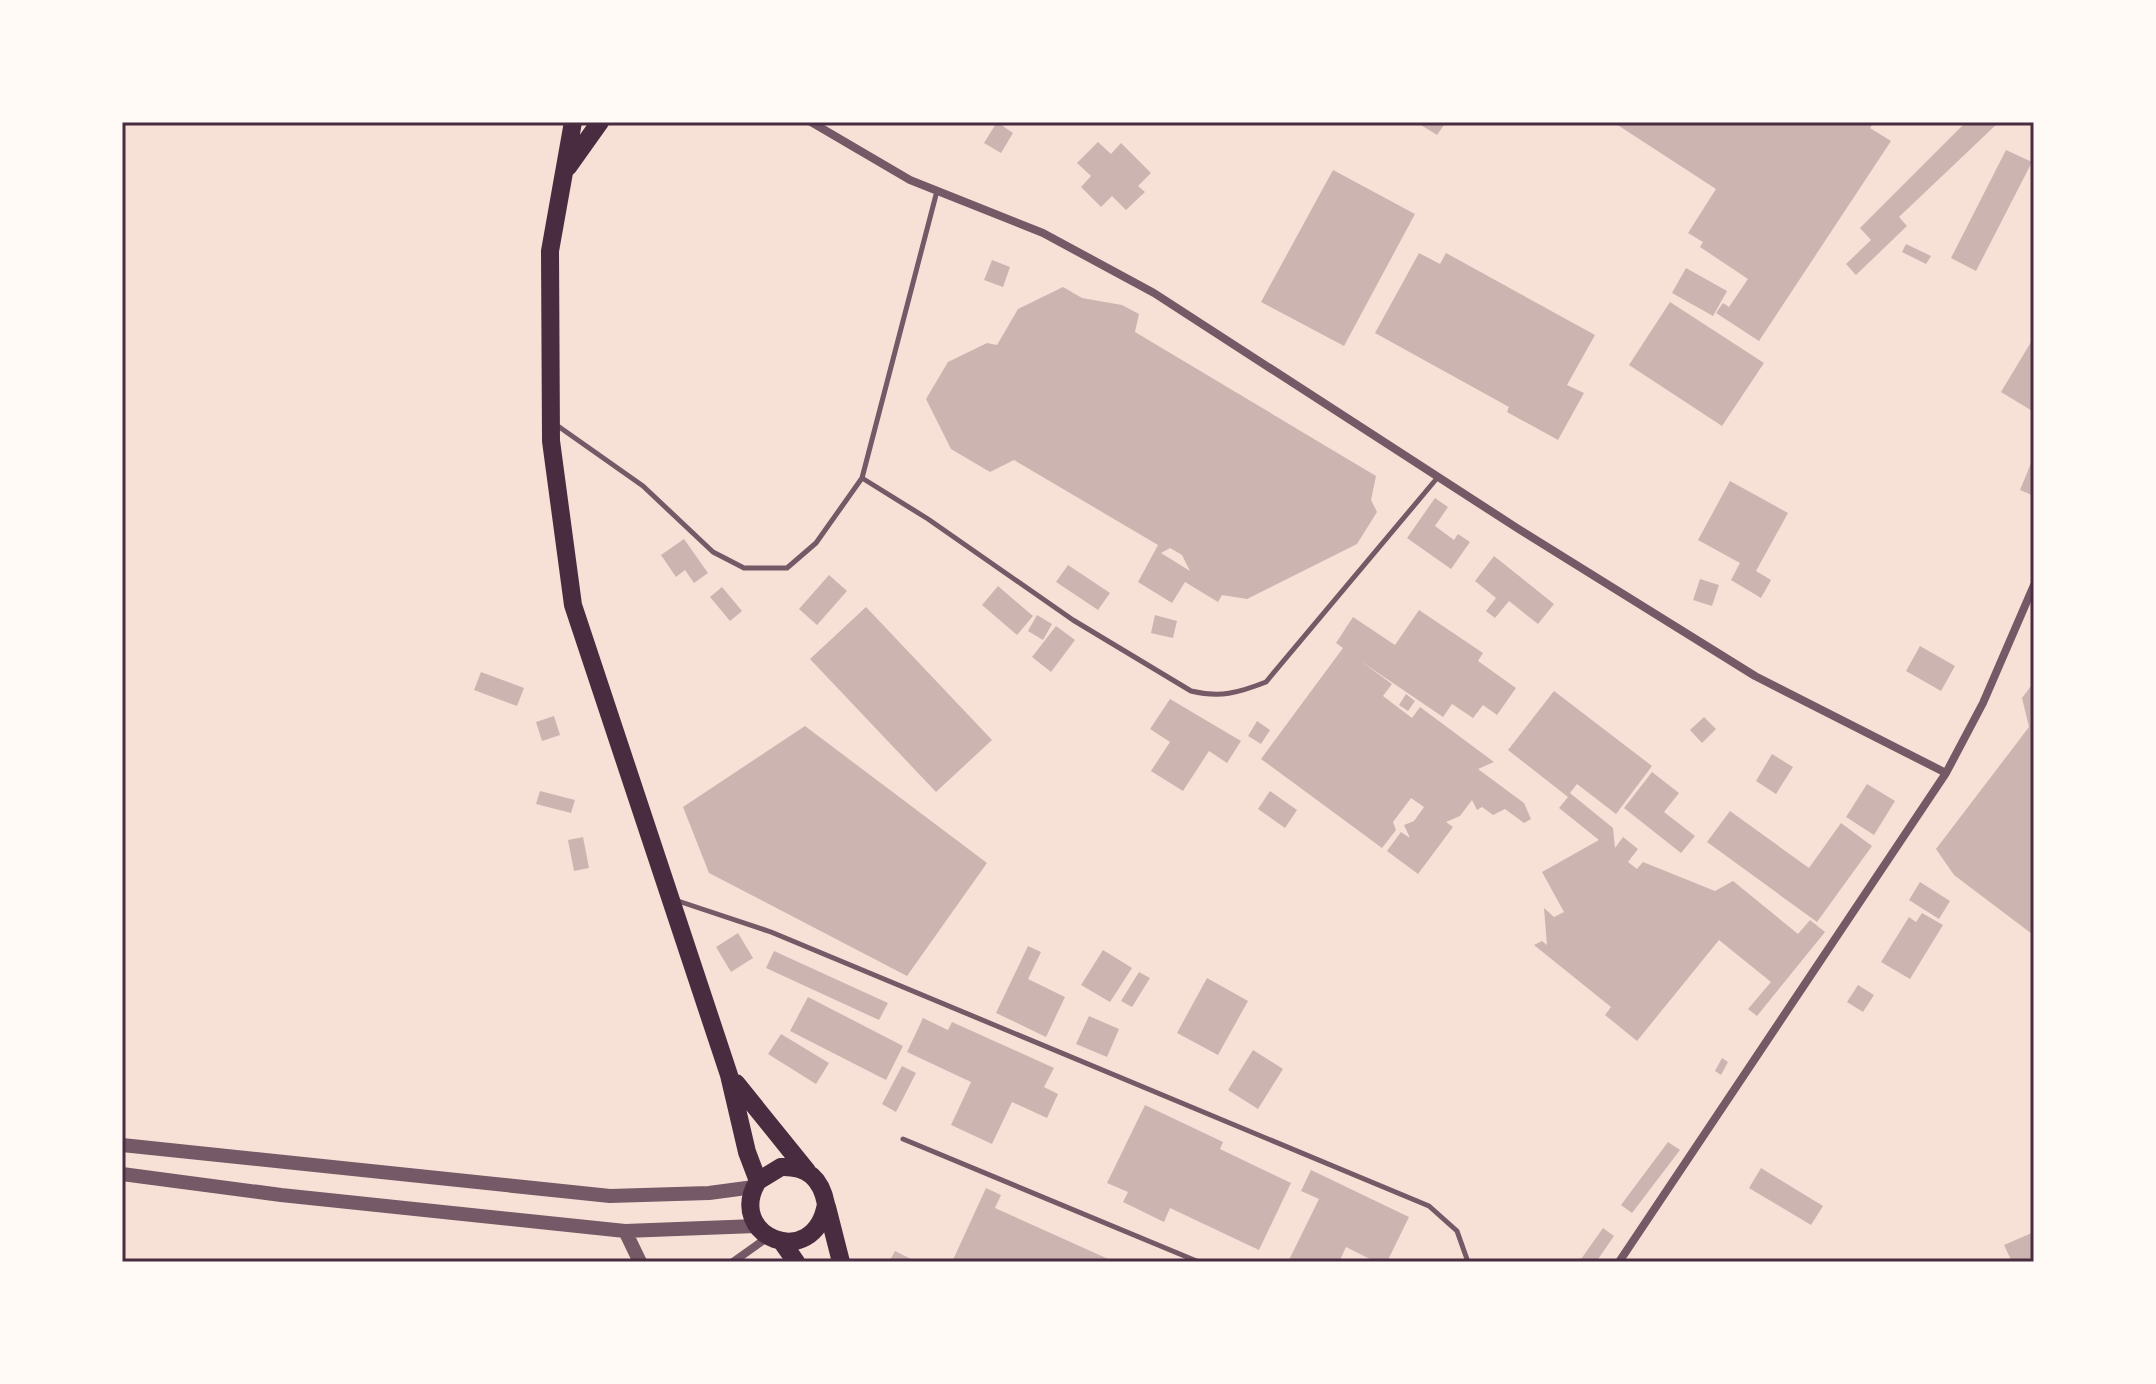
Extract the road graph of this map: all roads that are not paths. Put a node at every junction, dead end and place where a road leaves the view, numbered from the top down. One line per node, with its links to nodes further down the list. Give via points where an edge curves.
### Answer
1 (573, 122): 4 (main road)
2 (600, 122): 4 (main road)
3 (811, 122): 5 (street, via 868,158)
4 (564, 173): 6 (main road, via 550,251)
5 (937, 191): 7 (street, via 1043,233 1154,293); 8 (lane)
6 (551, 421): 8 (lane, via 643,486 713,552 744,568 787,568 816,543); 11 (main road, via 573,605)
7 (1438, 477): 8 (lane, via 1266,682 1233,695 1211,696 1191,691 1073,620); 10 (street, via 1755,676)
8 (862, 478)
9 (2034, 585): 10 (street)
10 (1946, 773): 27 (street)
11 (669, 898): 12 (main road); 26 (lane, via 771,932 1429,1206 1457,1231)
12 (729, 1075): 15 (main road); 17 (main road)
13 (903, 1139): 25 (lane)
14 (122, 1145): 17 (street, via 610,1196 709,1193)
15 (807, 1171): 17 (main road, via 781,1167); 18 (main road, via 817,1179)
16 (122, 1174): 19 (street)
17 (756, 1184): 20 (main road, via 751,1213)
18 (826, 1204): 20 (main road, via 818,1228 808,1237); 24 (main road)
19 (625, 1231): 20 (street); 21 (street)
20 (769, 1235): 22 (street); 23 (main road)
21 (640, 1262)
22 (733, 1262)
23 (796, 1262)
24 (841, 1262)
25 (1199, 1262)
26 (1468, 1262)
27 (1619, 1262)

